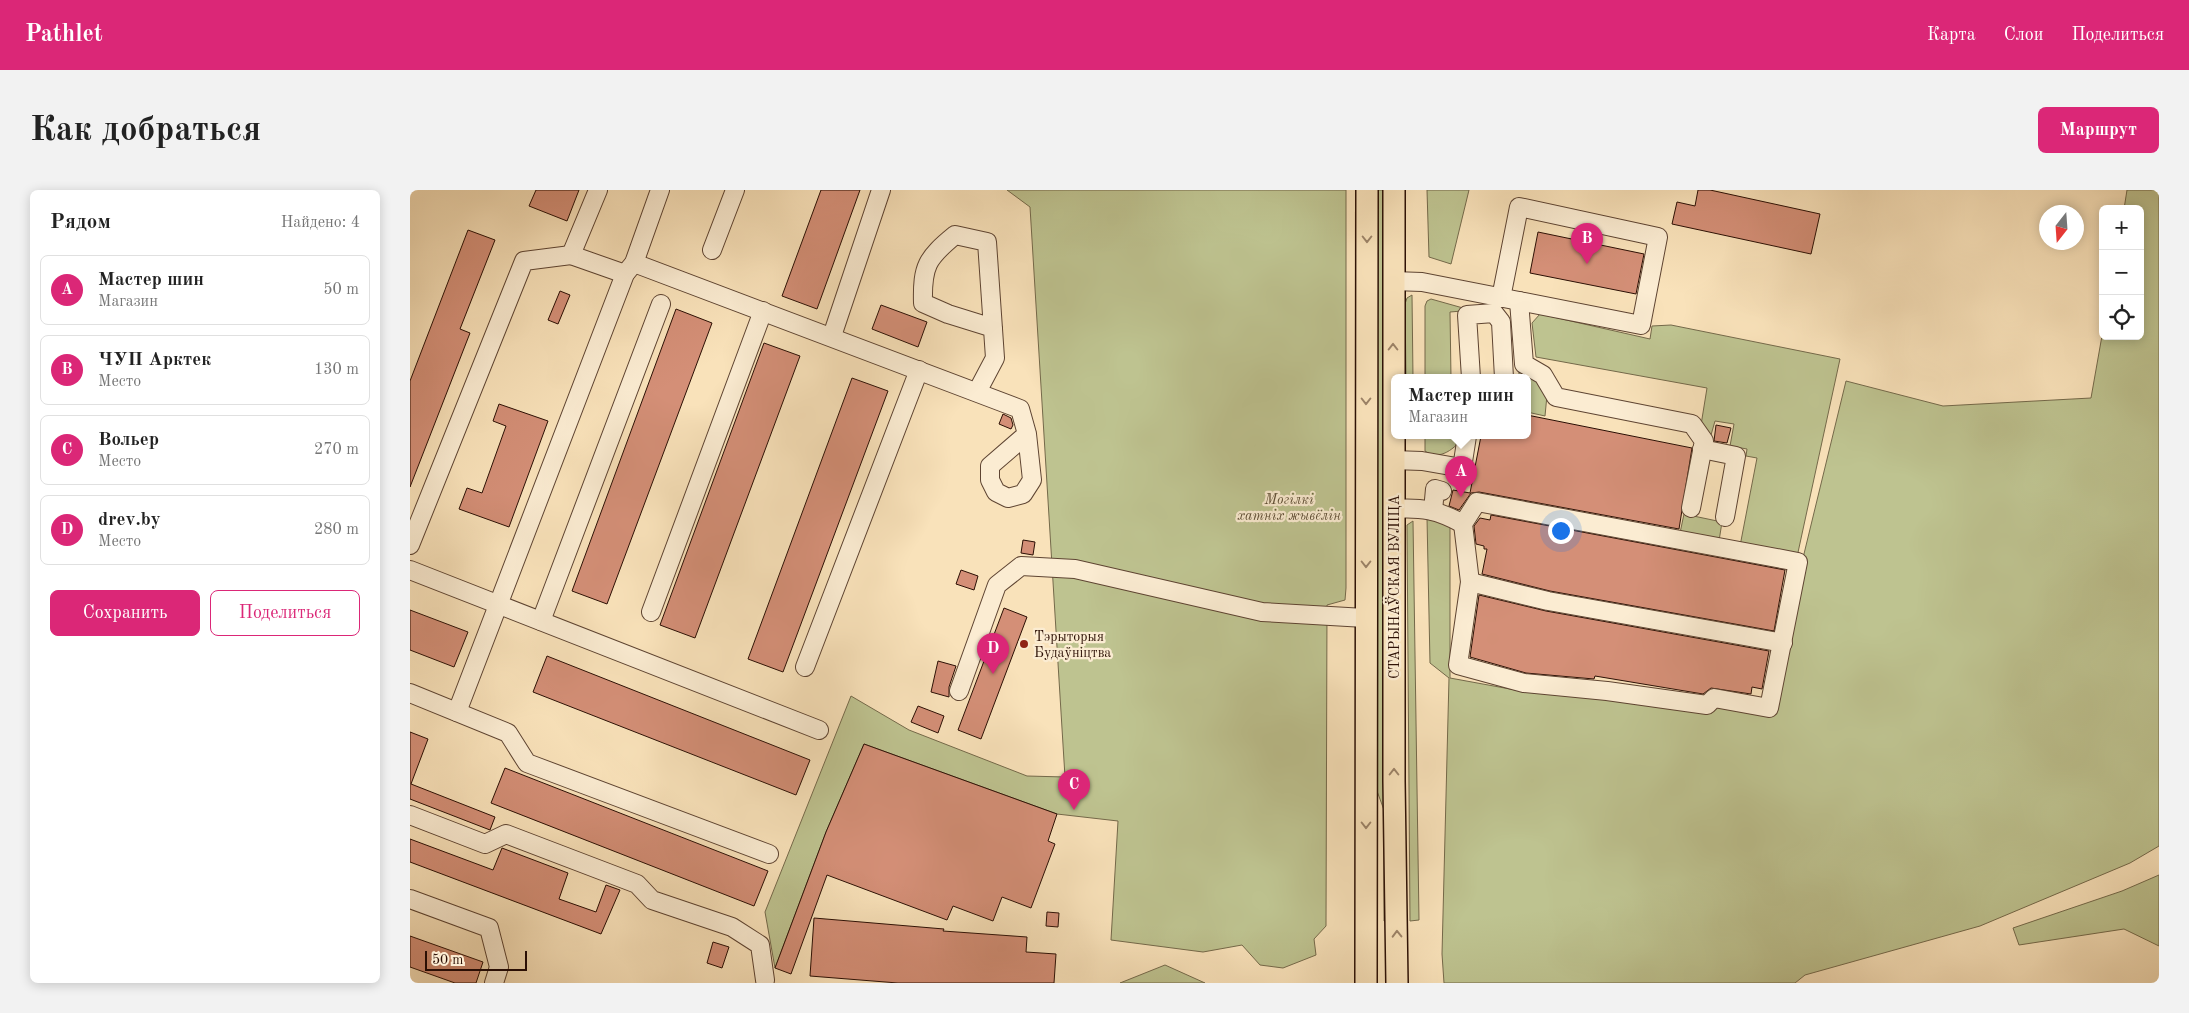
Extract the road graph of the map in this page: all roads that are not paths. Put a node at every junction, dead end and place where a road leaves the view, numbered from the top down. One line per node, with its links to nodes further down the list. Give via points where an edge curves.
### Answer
1 (598, 190): 8 (lane)
2 (660, 190): 9 (lane)
3 (734, 190): 7 (lane)
4 (881, 190): 16 (lane)
5 (1367, 190): 38 (main road, СТАРЫНАЎСКАЯ ВУЛІЦА, one-way to 38)
6 (1394, 190): 10 (main road, СТАРЫНАЎСКАЯ ВУЛІЦА)
7 (712, 250)
8 (571, 256): 9 (lane); 33 (lane, via 524,261)
9 (629, 269): 14 (lane); 36 (lane)
10 (1392, 281): 11 (lane, via 1422,282); 18 (main road, СТАРЫНАЎСКАЯ ВУЛІЦА, one-way to 10)
11 (1501, 298): 12 (lane); 12 (lane, via 1519,207 1658,237 1641,325)
12 (1519, 302): 25 (lane, via 1524,364 1543,375 1556,397 1692,424 1704,441)
13 (661, 304): 39 (lane)
14 (763, 311): 16 (lane); 37 (lane)
15 (993, 328): 15 (lane, via 986,242 955,235 933,253 922,279 923,303); 21 (lane, via 995,358)
16 (832, 336): 17 (lane)
17 (919, 370): 21 (lane); 41 (lane)
18 (1393, 374)
19 (1470, 374): 20 (lane, via 1466,315 1494,314 1501,322)
20 (1504, 374)
21 (977, 392): 22 (lane, via 1020,409)
22 (1027, 434)
23 (1393, 439): 26 (main road, СТАРЫНАЎСКАЯ ВУЛІЦА, one-way to 23)
24 (1466, 439): 26 (lane, via 1462,468)
25 (1702, 448): 28 (lane); 31 (lane, via 1736,456)
26 (1393, 460): 29 (main road, СТАРЫНАЎСКАЯ ВУЛІЦА)
27 (1442, 491): 30 (lane, via 1435,489)
28 (1691, 508)
29 (1393, 510): 30 (lane, via 1416,508); 52 (main road, СТАРЫНАЎСКАЯ ВУЛІЦА, one-way to 29)
30 (1433, 511): 32 (lane)
31 (1725, 517)
32 (1463, 524): 35 (lane); 40 (lane, via 1477,502 1798,562)
33 (410, 545)
34 (410, 570): 36 (lane)
35 (1470, 582): 40 (lane, via 1548,601); 40 (lane, via 1458,665 1524,683 1707,705 1714,698 1769,708)
36 (498, 604): 39 (lane); 44 (lane)
37 (651, 612)
38 (1365, 618): 42 (lane, via 1262,612 1075,569 1020,566 997,585); 51 (main road, СТАРЫНАЎСКАЯ ВУЛІЦА, one-way to 51)
39 (541, 621): 45 (lane)
40 (1783, 643)
41 (805, 667)
42 (959, 691)
43 (410, 693): 44 (lane)
44 (456, 712): 47 (lane, via 508,733 527,763)
45 (819, 730)
46 (410, 815): 49 (lane, via 485,844 506,834 637,884 652,900 732,927 760,945)
47 (769, 854)
48 (410, 899): 50 (lane, via 489,928 499,967)
49 (765, 980)
50 (494, 983)
51 (1366, 983)
52 (1397, 983)

